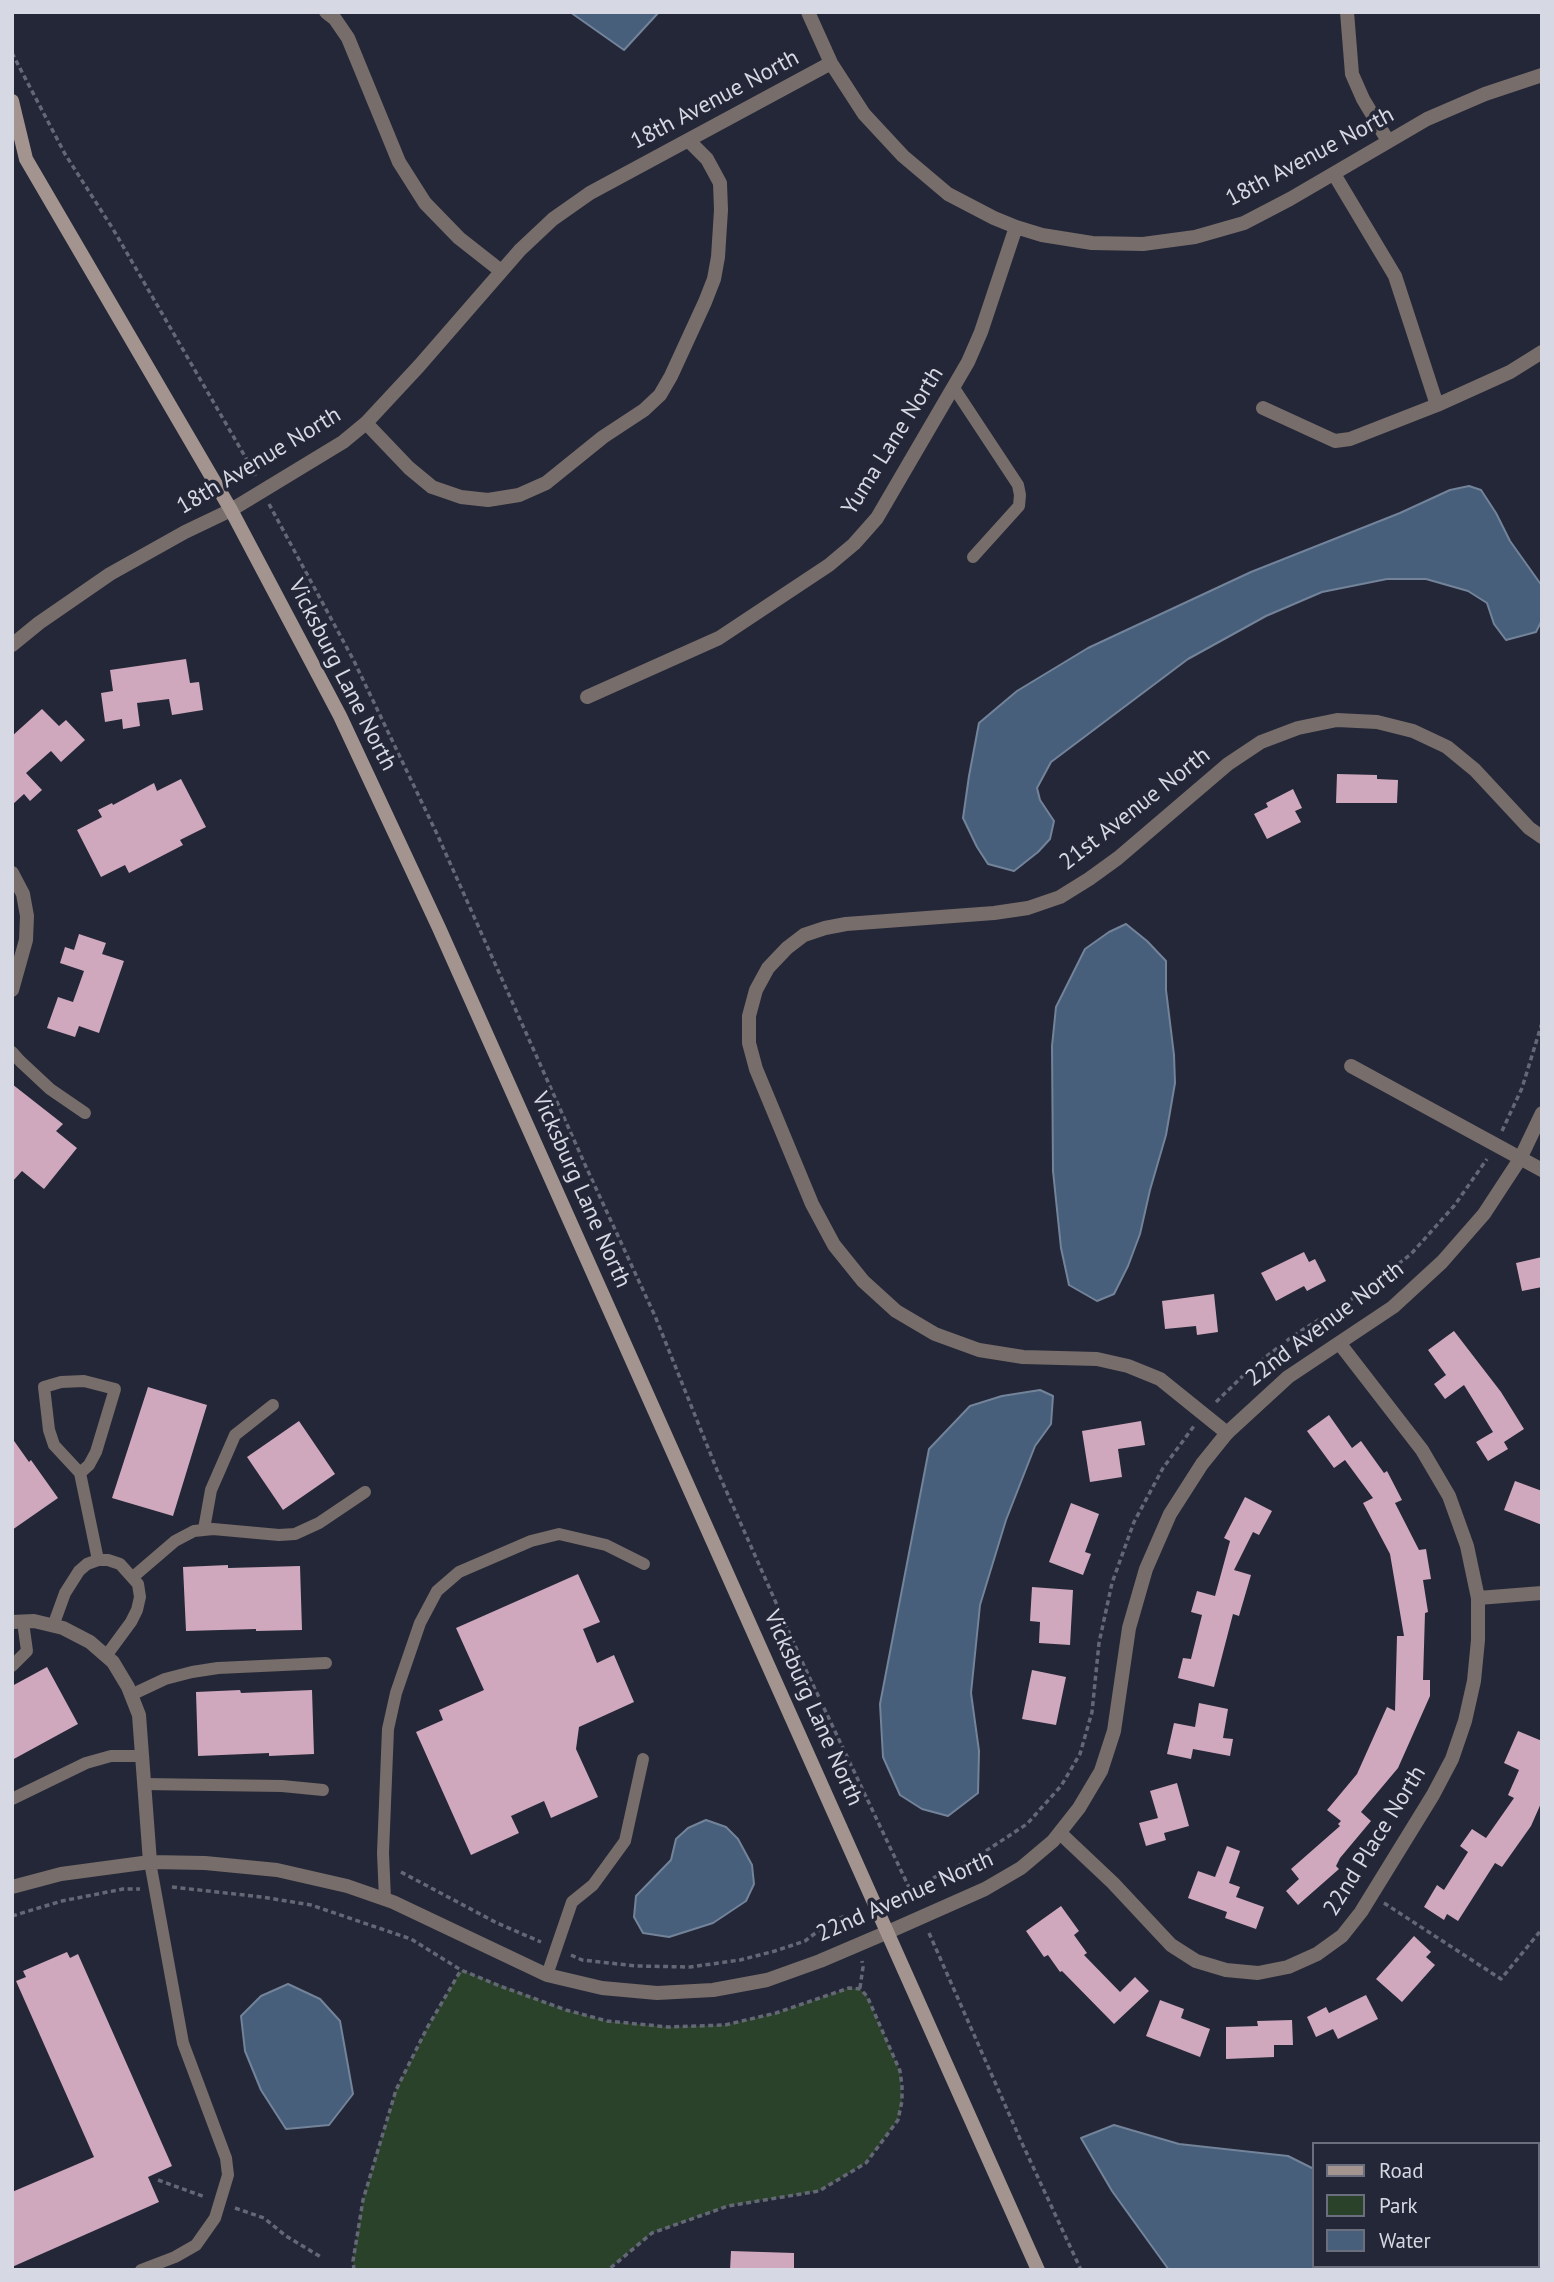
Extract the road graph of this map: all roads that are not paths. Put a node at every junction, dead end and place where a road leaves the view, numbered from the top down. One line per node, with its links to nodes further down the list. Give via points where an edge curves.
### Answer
1 (326, 12): 13 (street, via 348,38 399,162 425,203)
2 (807, 12): 4 (street)
3 (1347, 12): 8 (street, via 1352,74)
4 (831, 63): 7 (street, 18th Avenue North); 12 (street, 18th Avenue North, via 864,114 903,156 948,194)
5 (1542, 75): 8 (street, 18th Avenue North, via 1485,93)
6 (12, 101): 10 (main road, Vicksburg Lane North)
7 (688, 140): 13 (street, 18th Avenue North, via 590,193 553,219); 18 (street, via 707,159 720,183 718,257 705,302 671,376 644,410 546,483 519,495 488,500 432,487)
8 (1388, 141): 11 (street, 18th Avenue North)
9 (12, 151): 10 (main road, Vicksburg Lane North)
10 (26, 159): 19 (main road, Vicksburg Lane North)
11 (1334, 174): 12 (street, 18th Avenue North, via 1244,223 1195,237 1143,244 1092,243); 16 (street, via 1395,276)
12 (1016, 227): 15 (street, Yuma Lane North, via 981,332)
13 (501, 271): 18 (street, 18th Avenue North)
14 (1542, 352): 16 (street, via 1510,372)
15 (954, 388): 20 (lane, via 1018,485 1020,495 1019,506); 22 (street, Yuma Lane North, via 877,518 854,544 719,638)
16 (1437, 404): 17 (street, via 1335,442)
17 (1263, 408)
18 (366, 422): 19 (street, 18th Avenue North, via 343,442)
19 (231, 510): 21 (street, 18th Avenue North, via 110,574); 58 (main road, Vicksburg Lane North, via 340,716 439,928)
20 (973, 556)
21 (12, 645)
22 (587, 697)
23 (1542, 837): 34 (street, 21st Avenue North, via 1475,770 1447,747 1413,731 1377,722 1337,720 1298,727 1261,742 1228,764 1118,858 1060,897 1017,909 825,928 787,948 756,990 749,1016 749,1043 756,1069 812,1204 834,1245 863,1281 896,1311 935,1334 979,1350 1097,1359 1160,1379)
24 (12, 873): 25 (street, via 27,916 26,940)
25 (12, 990)
26 (12, 1052): 28 (lane)
27 (1351, 1066): 30 (street)
28 (85, 1113)
29 (1542, 1113): 30 (street, 22nd Avenue North)
30 (1520, 1159): 31 (street); 32 (street, 22nd Avenue North, via 1484,1214 1442,1262 1393,1307)
31 (1542, 1170)
32 (1340, 1344): 34 (street, 22nd Avenue North, via 1288,1377); 42 (street, 22nd Place North, via 1422,1450 1448,1496 1467,1546)
33 (272, 1405): 37 (lane, via 235,1435 211,1490)
34 (1227, 1433): 54 (street, 22nd Avenue North, via 1170,1514 1146,1569 1129,1628 1114,1731 1101,1771)
35 (80, 1473): 35 (lane, via 54,1445 44,1387 84,1381 115,1388 96,1452); 38 (lane)
36 (365, 1492): 37 (lane, via 295,1534)
37 (204, 1529): 40 (lane, via 175,1541)
38 (98, 1560): 40 (lane, via 120,1564); 44 (lane, via 79,1570)
39 (644, 1564): 57 (lane, via 606,1545 559,1534 459,1572 437,1591 396,1693 388,1729)
40 (132, 1577): 45 (lane, via 138,1584 137,1610)
41 (1542, 1593): 42 (street)
42 (1478, 1598): 54 (street, 22nd Place North, via 1474,1681 1452,1759 1372,1895 1342,1936 1317,1954 1258,1973 1196,1961 1171,1945)
43 (18, 1622): 44 (street); 47 (lane, via 27,1651)
44 (52, 1626): 45 (street, via 90,1642)
45 (106, 1656): 48 (street)
46 (326, 1663): 48 (lane, via 192,1671)
47 (12, 1666)
48 (131, 1695): 49 (street, via 139,1715)
49 (142, 1756): 51 (street); 53 (lane, via 111,1756 86,1763)
50 (643, 1759): 59 (lane, via 625,1841 593,1885 572,1902)
51 (144, 1784): 52 (lane); 55 (street)
52 (323, 1790)
53 (12, 1799)
54 (1060, 1833): 58 (street, 22nd Avenue North, via 1021,1868 985,1889)
55 (150, 1862): 56 (street, 22nd Avenue North, via 61,1874); 57 (street, 22nd Avenue North, via 277,1870); 60 (lane, via 183,2043 226,2158 228,2175 215,2218 196,2245 176,2258)
56 (12, 1887)
57 (385, 1899): 59 (street, 22nd Avenue North)
58 (888, 1932): 59 (street, 22nd Avenue North, via 767,1980 713,1990 657,1993 602,1988); 61 (main road, Vicksburg Lane North)
59 (547, 1975)
60 (141, 2270)
61 (1038, 2270)

